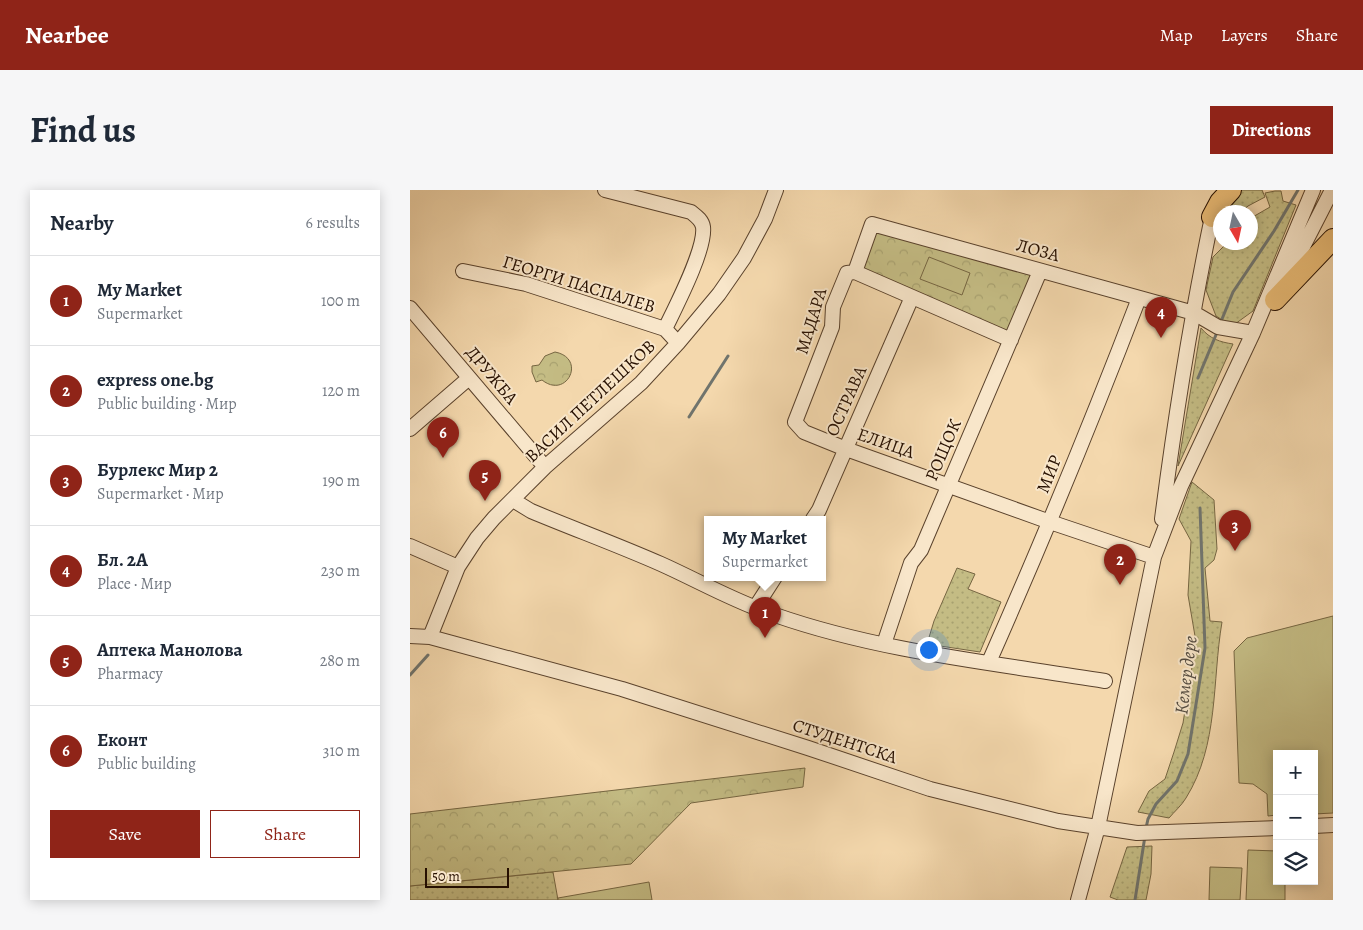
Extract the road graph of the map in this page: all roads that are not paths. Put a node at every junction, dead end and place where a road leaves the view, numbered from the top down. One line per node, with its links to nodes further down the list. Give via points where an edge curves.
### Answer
1 (605, 190): 18 (street, via 691,212 703,225 703,236 690,275)
2 (776, 190): 21 (street, ВАСИЛ ПЕТЛЕШКОВ, via 744,258)
3 (1208, 190): 7 (highway)
4 (1230, 190): 7 (highway)
5 (1313, 190): 19 (street)
6 (1332, 190): 15 (street)
7 (1212, 217): 17 (street)
8 (872, 224): 10 (street, ЛОЗА); 12 (street, МАДАРА)
9 (1333, 238): 15 (highway)
10 (1040, 270): 14 (street, ЛОЗА); 20 (street, РОЩОК)
11 (464, 272): 18 (street, ГЕОРГИ ПАСПАЛЕВ, via 526,284)
12 (855, 272): 13 (street); 24 (street, МАДАРА, via 847,273 833,307 832,327 795,422)
13 (912, 297): 20 (street); 25 (street, ОСТРАВА)
14 (1139, 298): 17 (street, ЛОЗА); 30 (street, МИР)
15 (1276, 300): 19 (street)
16 (410, 308): 22 (street, ДРУЖБА)
17 (1194, 313): 19 (street, ЛОЗА, via 1218,327); 31 (street)
18 (665, 329): 21 (street, ГЕОРГИ ПАСПАЛЕВ)
19 (1253, 333): 31 (street, via 1185,477)
20 (1011, 340): 27 (street, РОЩОК)
21 (678, 343): 26 (street, ВАСИЛ ПЕТЛЕШКОВ, via 641,383)
22 (470, 378): 23 (street); 26 (street, ДРУЖБА)
23 (410, 429)
24 (804, 432): 25 (street, ЕЛИЦА)
25 (846, 449): 27 (street, ЕЛИЦА); 29 (street, ОСТРАВА)
26 (545, 467): 28 (street, ВАСИЛ ПЕТЛЕШКОВ)
27 (949, 485): 30 (street, ЕЛИЦА); 39 (street, РОЩОК, via 921,550 911,563)
28 (513, 500): 34 (street, ВАСИЛ ПЕТЛЕШКОВ, via 477,538); 36 (street, via 531,511 660,564)
29 (815, 516)
30 (1050, 522): 33 (street, ЕЛИЦА); 40 (street, МИР)
31 (1160, 539): 33 (street)
32 (410, 546): 34 (street)
33 (1154, 557): 44 (street)
34 (458, 567): 38 (street, ВАСИЛ ПЕТЛЕШКОВ)
35 (772, 581): 36 (street)
36 (755, 608): 39 (street, via 835,633)
37 (410, 636): 38 (street, СТУДЕНТСКА)
38 (430, 637): 44 (street, СТУДЕНТСКА, via 639,694 930,790 1058,821)
39 (884, 644): 40 (street)
40 (989, 662): 41 (street)
41 (1105, 681)
42 (1318, 826): 43 (street)
43 (1333, 826)
44 (1098, 827): 45 (street, СТУДЕНТСКА, via 1137,833); 46 (street)
45 (1273, 828)
46 (1078, 900)

